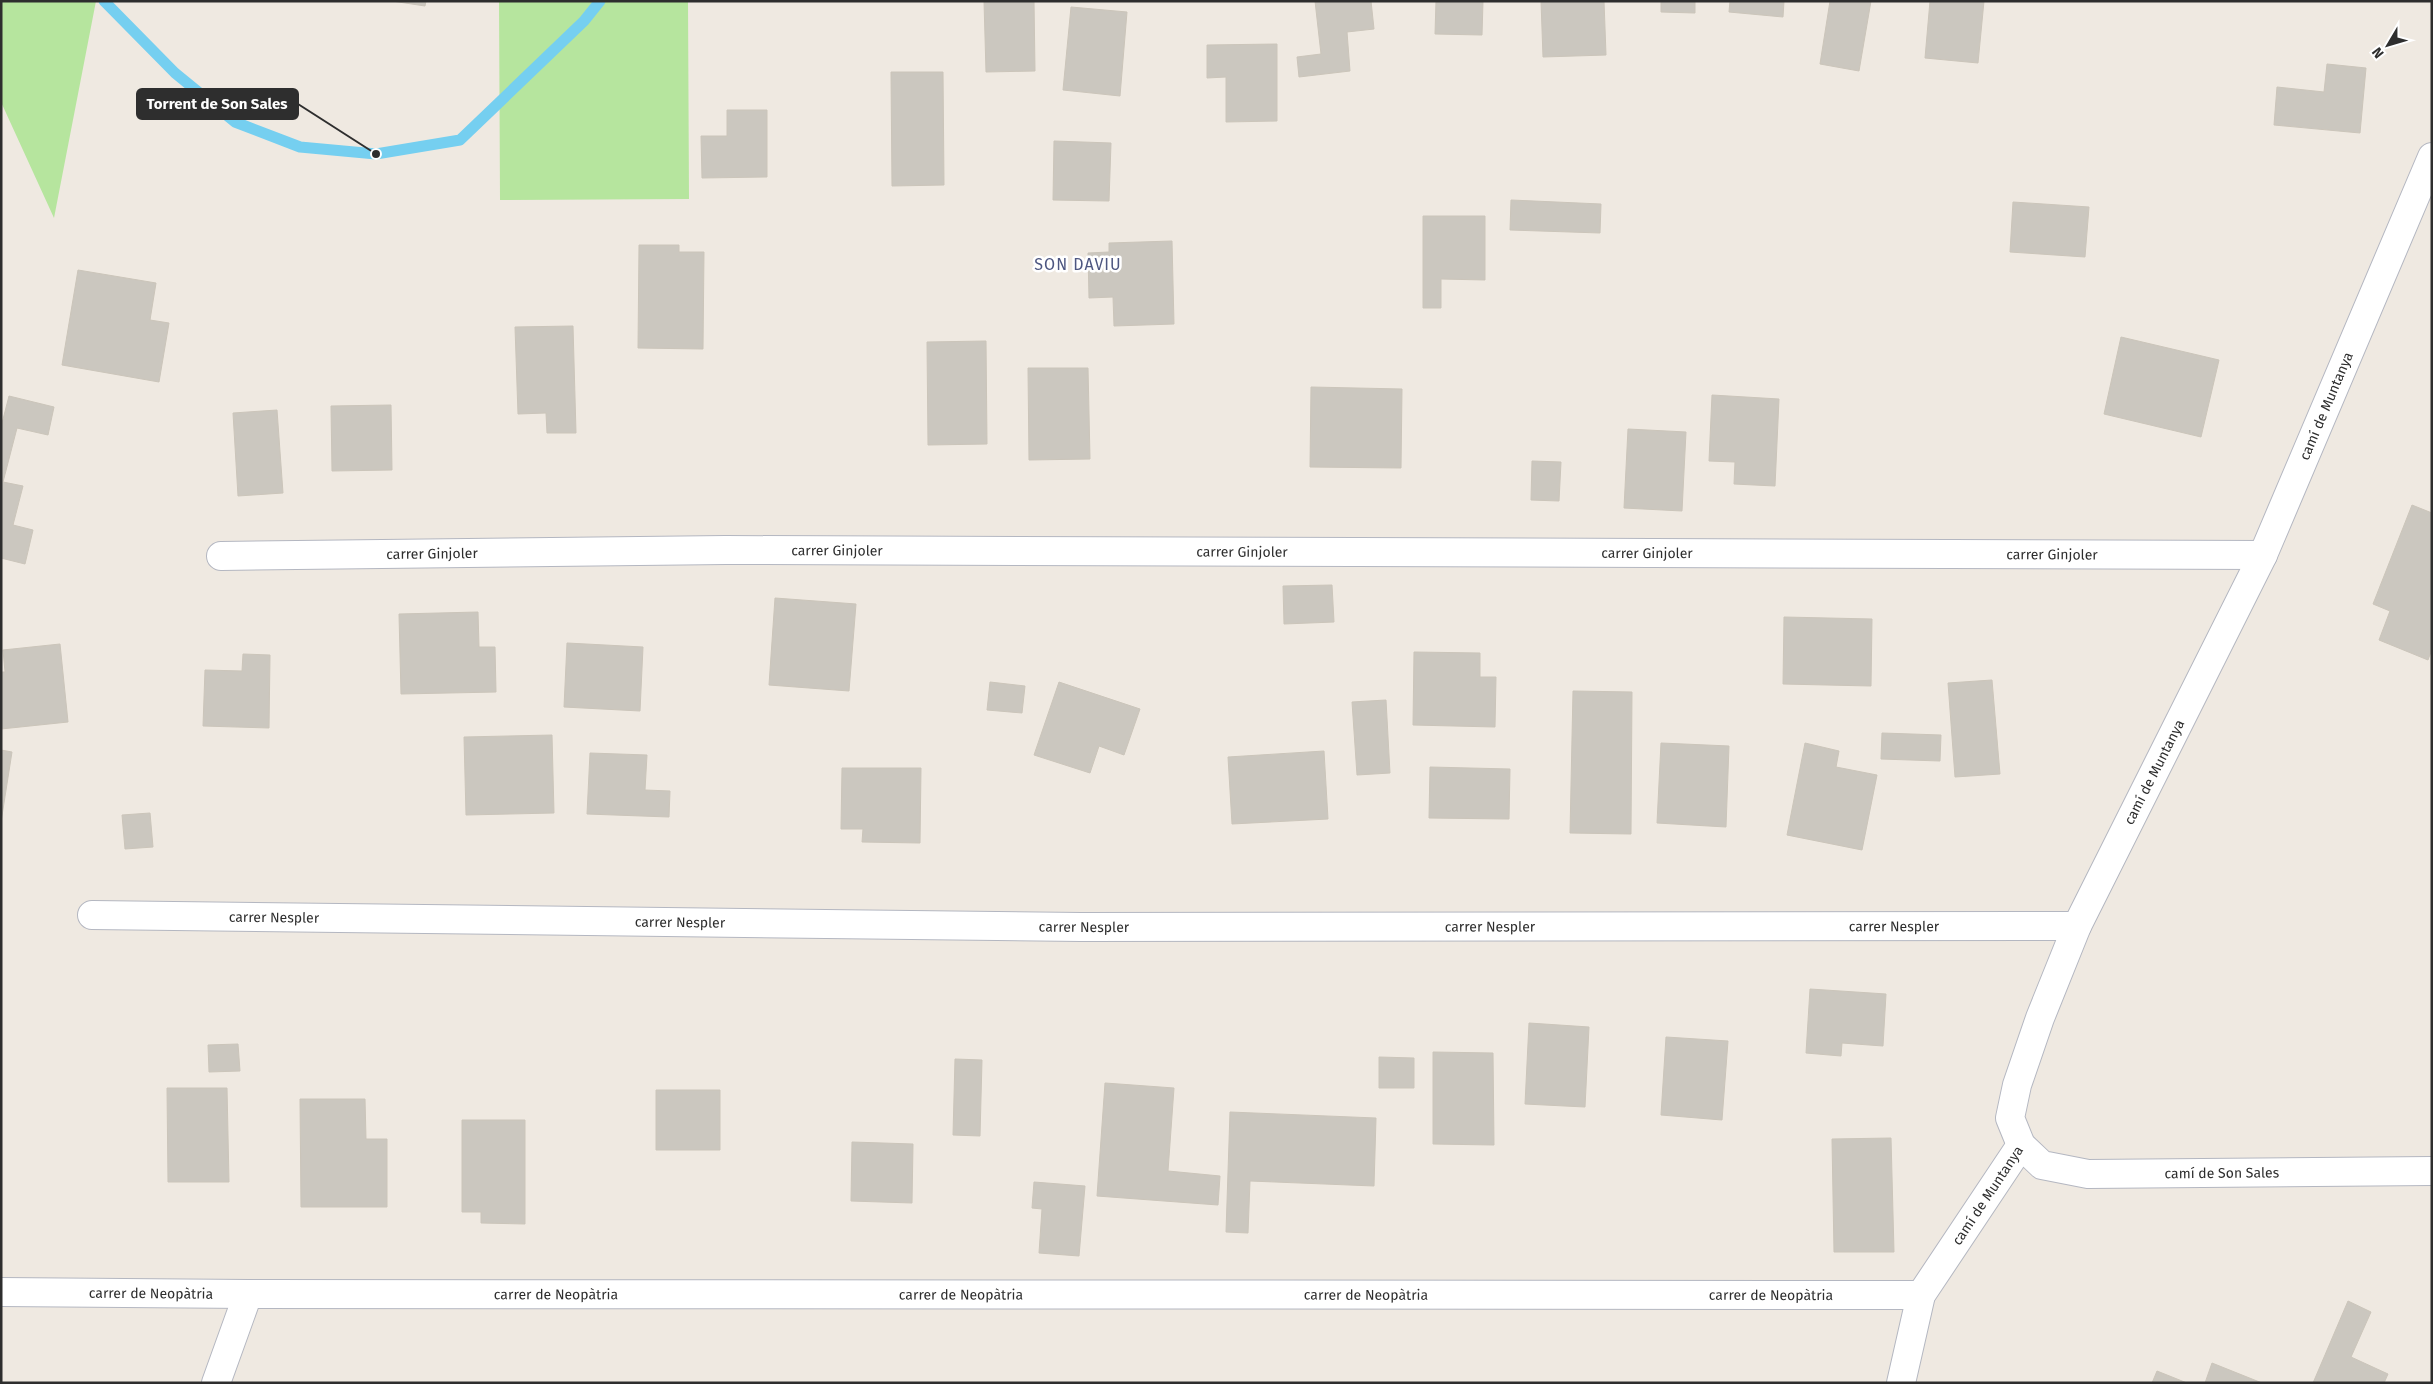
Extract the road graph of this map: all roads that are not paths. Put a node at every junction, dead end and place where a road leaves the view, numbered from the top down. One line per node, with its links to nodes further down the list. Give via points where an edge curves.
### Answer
1 (2432, 157): 2 (street, camí de Muntanya)
2 (2263, 554): 3 (street, carrer Ginjoler, via 726,550); 5 (street, camí de Muntanya)
3 (221, 556)
4 (92, 915): 5 (street, carrer Nespler, via 1081,928)
5 (2077, 926): 6 (street, camí de Muntanya, via 2017,1085 2010,1118)
6 (2020, 1145): 7 (street, camí de Son Sales, via 2042,1165 2088,1174); 10 (street, camí de Muntanya)
7 (2432, 1171)
8 (1, 1292): 9 (street, carrer de Neopàtria)
9 (248, 1294): 10 (street, carrer de Neopàtria); 11 (street)
10 (1921, 1295): 12 (street, camí de Muntanya)
11 (216, 1383)
12 (1901, 1383)

